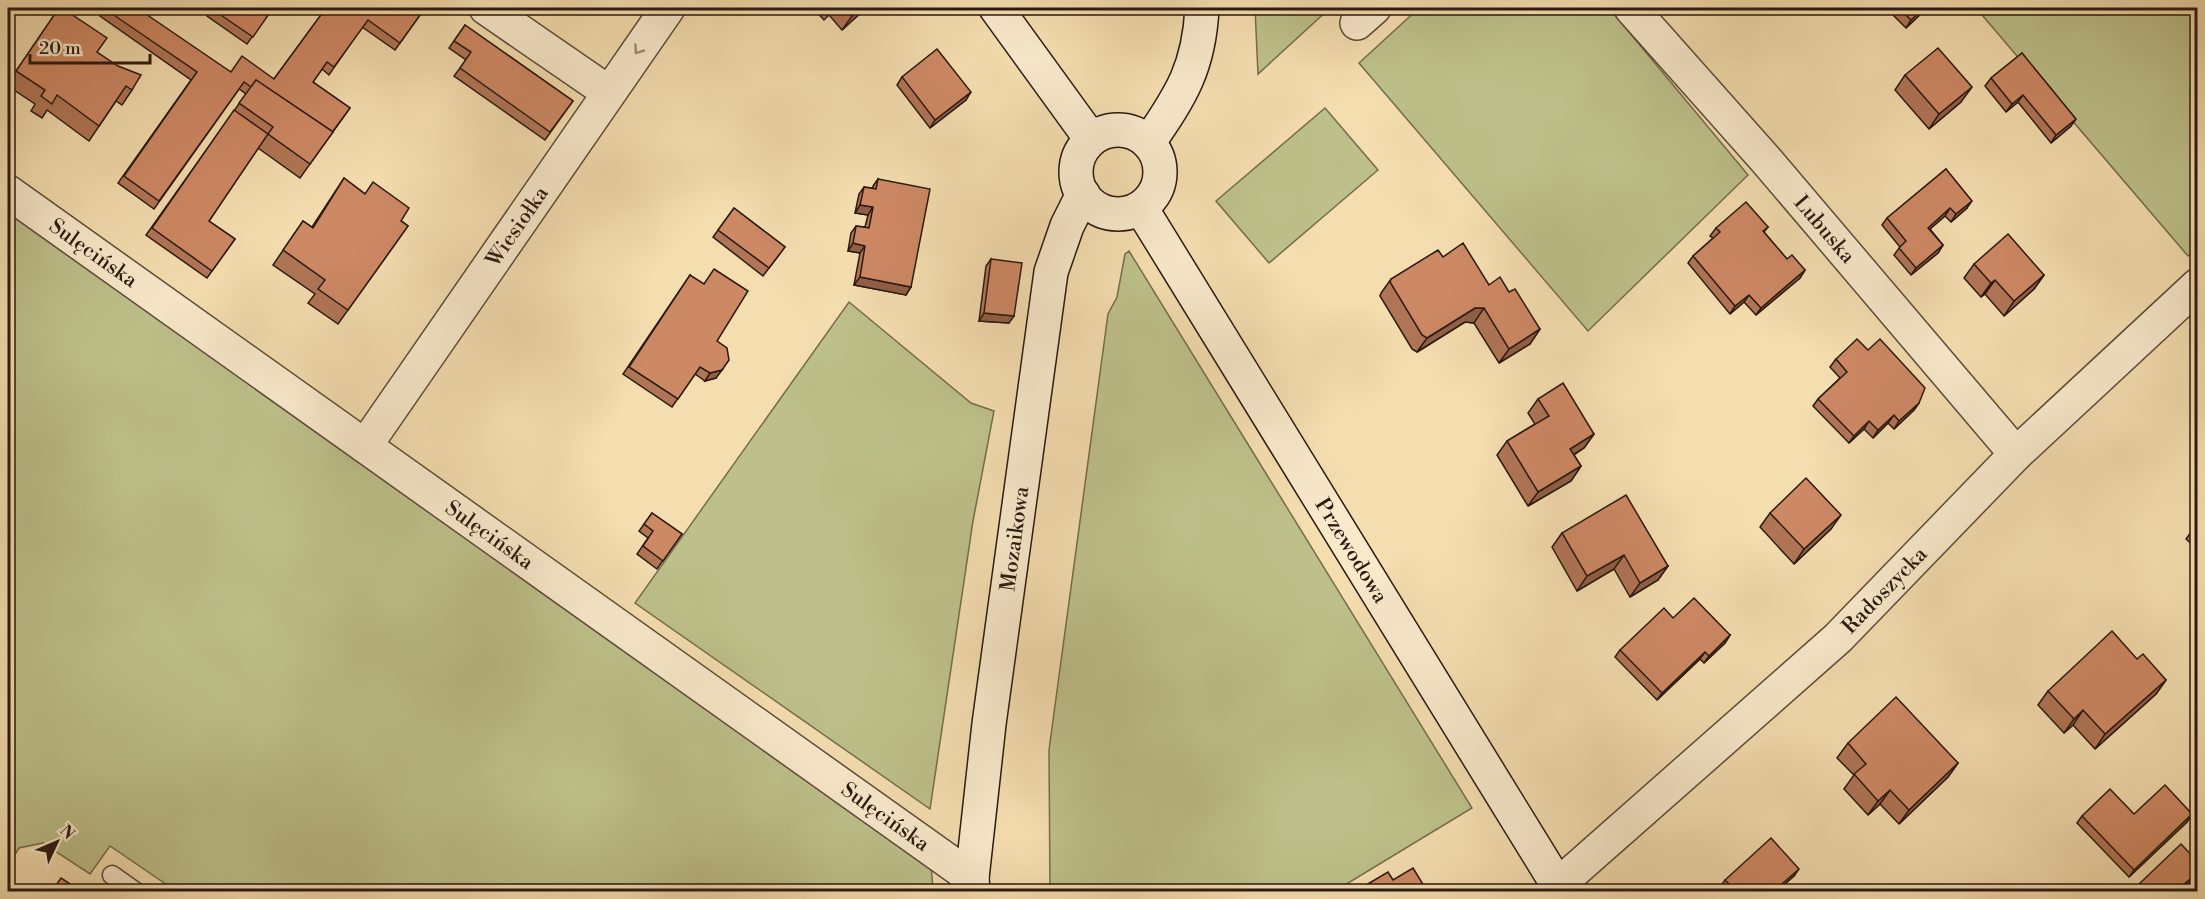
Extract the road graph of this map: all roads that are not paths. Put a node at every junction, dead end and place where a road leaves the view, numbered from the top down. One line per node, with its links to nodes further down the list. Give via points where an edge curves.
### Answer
1 (486, 8): 6 (street)
2 (668, 8): 6 (street, Wiesiołka, one-way to 6)
3 (996, 8): 7 (street)
4 (1202, 8): 8 (street, via 1200,43 1184,88)
5 (1631, 8): 14 (street, Lubuska)
6 (608, 92): 13 (street, Wiesiołka)
7 (1091, 139): 8 (street, via 1121,129 1137,133); 10 (street, via 1077,165 1077,180)
8 (1149, 142): 11 (street, via 1159,158 1161,175 1155,194)
9 (8, 192): 13 (street, Sulęcińska)
10 (1083, 194): 11 (street, via 1094,206 1109,213 1125,214); 16 (street, Mozaikowa, via 1051,272 990,712)
11 (1141, 208): 17 (street, Przewodowa)
12 (2198, 285): 14 (street, Radoszycka)
13 (365, 446): 16 (street, Sulęcińska)
14 (2016, 454): 17 (street, Radoszycka, via 1838,638)
15 (112, 874): 18 (lane)
16 (972, 885)
17 (1560, 888)
18 (136, 891)

